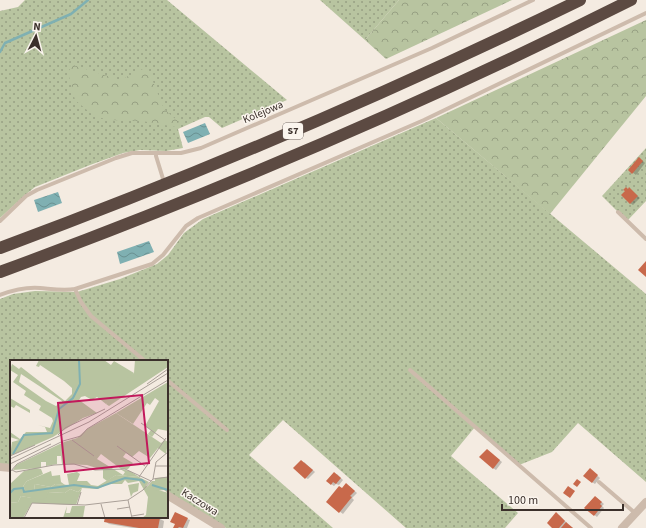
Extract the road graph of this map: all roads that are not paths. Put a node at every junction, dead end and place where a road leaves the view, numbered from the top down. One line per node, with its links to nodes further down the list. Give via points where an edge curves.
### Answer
1 (533, 0): 5 (lane, Kolejowa, via 432,48 201,148 181,153)
2 (580, 0): 6 (highway, S7, via 395,87)
3 (631, 0): 11 (highway, S7, via 504,62 336,138 160,211)
4 (646, 13): 12 (lane, via 424,120 198,218 186,226 163,255 152,264)
5 (156, 153): 6 (lane); 8 (lane, Kolejowa, via 132,153 37,190 26,196)
6 (165, 184): 10 (highway, S7)
7 (618, 212): 9 (lane)
8 (0, 221)
9 (646, 239)
10 (0, 248)
11 (0, 272)
12 (75, 289): 13 (lane, via 30,288); 14 (lane, via 91,316)
13 (0, 295)
14 (144, 360)
15 (410, 370): 25 (lane)
16 (168, 381): 17 (lane)
17 (227, 430)
18 (0, 467): 19 (street)
19 (10, 468)
20 (599, 482): 23 (lane)
21 (168, 496): 24 (street, Kaczowa)
22 (646, 502): 23 (street)
23 (636, 513): 26 (street)
24 (221, 528)
25 (591, 528)
26 (622, 528)

